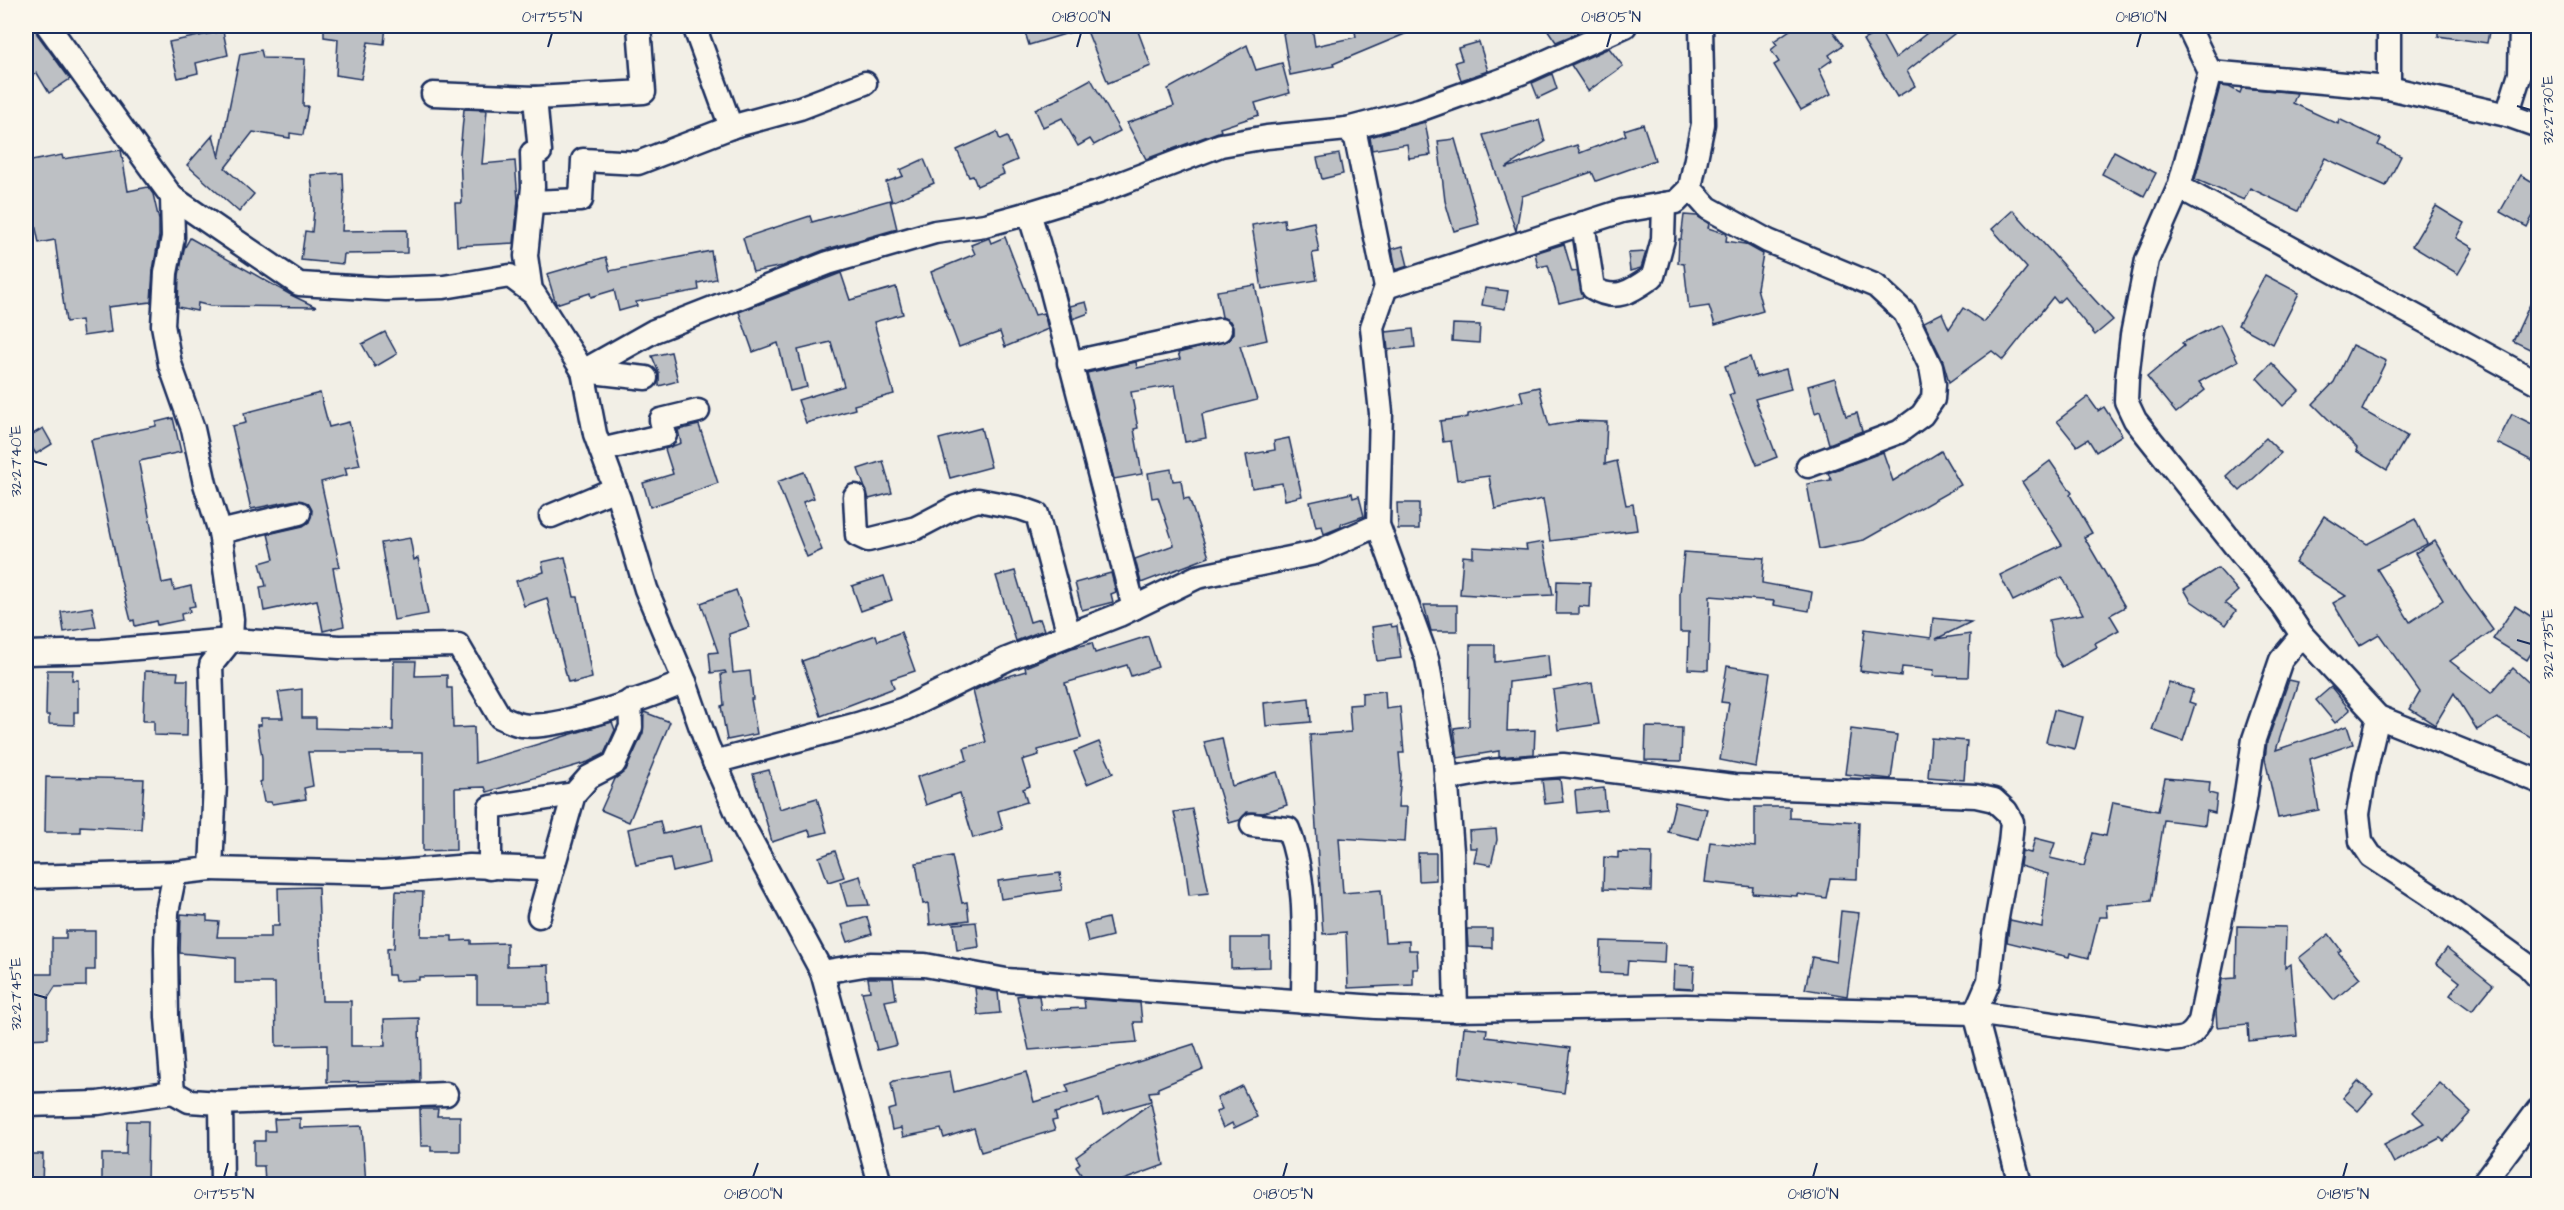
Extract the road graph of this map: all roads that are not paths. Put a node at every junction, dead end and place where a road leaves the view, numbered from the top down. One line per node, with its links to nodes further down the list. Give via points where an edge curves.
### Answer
1 (48, 26): 20 (street)
2 (639, 26): 13 (street, via 644,92)
3 (694, 26): 16 (street)
4 (1625, 26): 17 (street, via 1521,73 1419,110)
5 (1701, 26): 19 (street, via 1703,124)
6 (2188, 26): 9 (street)
7 (2389, 26): 11 (street)
8 (2521, 26): 14 (street, via 2520,74)
9 (2210, 72): 11 (street); 18 (street)
10 (865, 83): 16 (street, via 800,108)
11 (2389, 88): 14 (street)
12 (433, 94): 13 (street)
13 (535, 98): 21 (street, via 540,152 532,153)
14 (2507, 115): 15 (street)
15 (2538, 126)
16 (731, 127): 21 (street, via 638,163 584,160 581,200)
17 (1347, 129): 23 (street, via 1221,145 1098,192); 25 (street, via 1356,138)
18 (2179, 187): 31 (street); 43 (street, via 2147,260 2132,335 2126,401 2135,420)
19 (1690, 188): 22 (street, via 1676,202); 34 (street, via 1708,208 1768,241 1876,286 1905,313 1931,367 1933,399 1922,415 1899,432)
20 (172, 197): 26 (street, via 298,284 386,289 444,287 510,276); 40 (street, via 173,237 163,326 170,364 193,429)
21 (531, 202): 26 (street, via 526,256)
22 (1664, 204): 24 (street, via 1622,210); 24 (street, via 1663,239 1653,276 1630,292 1605,295 1593,288)
23 (1029, 213): 28 (street); 29 (street, via 985,225 935,232 828,262 654,331)
24 (1583, 223): 25 (street)
25 (1386, 287): 39 (street, via 1372,327 1381,413)
26 (531, 291): 29 (street)
27 (1220, 330): 28 (street)
28 (1069, 363): 41 (street)
29 (582, 371): 30 (street); 33 (street)
30 (646, 378)
31 (2538, 383)
32 (698, 411): 33 (street, via 661,420 665,435)
33 (601, 450): 35 (street)
34 (1808, 466)
35 (615, 489): 38 (street); 46 (street, via 646,589)
36 (855, 496): 42 (street, via 857,535 868,540 916,528 978,500 1037,514)
37 (299, 513): 40 (street)
38 (551, 516)
39 (1378, 525): 41 (street, via 1315,553 1197,577); 50 (street, via 1427,659)
40 (220, 532): 44 (street, via 232,619)
41 (1134, 608): 42 (street)
42 (1069, 635): 49 (street, via 1007,659 904,709)
43 (2302, 635): 48 (street); 64 (street, via 2281,660 2254,739 2244,807 2202,1009 2193,1034 2182,1040 2167,1040)
44 (231, 640): 45 (street); 47 (street, via 340,647 458,645 500,717 524,726 561,722); 55 (street, via 211,665 215,783)
45 (26, 653)
46 (685, 682): 47 (street); 49 (street)
47 (630, 701): 52 (street, via 631,727 614,764 589,777)
48 (2378, 717): 51 (street); 61 (street, via 2358,814 2361,841 2371,856 2528,965)
49 (714, 762): 60 (street, via 740,820)
50 (1446, 779): 63 (street); 64 (street, via 1563,765 1734,786 1976,796 1994,800 2012,822 1989,981)
51 (2538, 781)
52 (574, 794): 54 (street); 56 (street, via 490,807)
53 (1252, 825): 62 (street, via 1288,829 1297,852 1304,932)
54 (553, 867): 56 (street); 59 (street)
55 (211, 868): 56 (street, via 383,873); 57 (street)
56 (490, 868)
57 (176, 873): 58 (street); 65 (street, via 167,912 166,948 166,1017)
58 (26, 878)
59 (539, 916)
60 (822, 972): 62 (street, via 870,964 925,965 1006,980); 71 (street)
61 (2538, 977)
62 (1303, 1002): 63 (street)
63 (1456, 1010): 64 (street, via 1686,1006)
64 (1975, 1013): 72 (street)
65 (173, 1092): 67 (street, via 189,1101); 68 (street, via 98,1103)
66 (446, 1094): 67 (street)
67 (221, 1103): 70 (street)
68 (26, 1105)
69 (2538, 1110): 73 (street)
70 (222, 1185)
71 (880, 1185)
72 (2020, 1185)
73 (2483, 1185)

